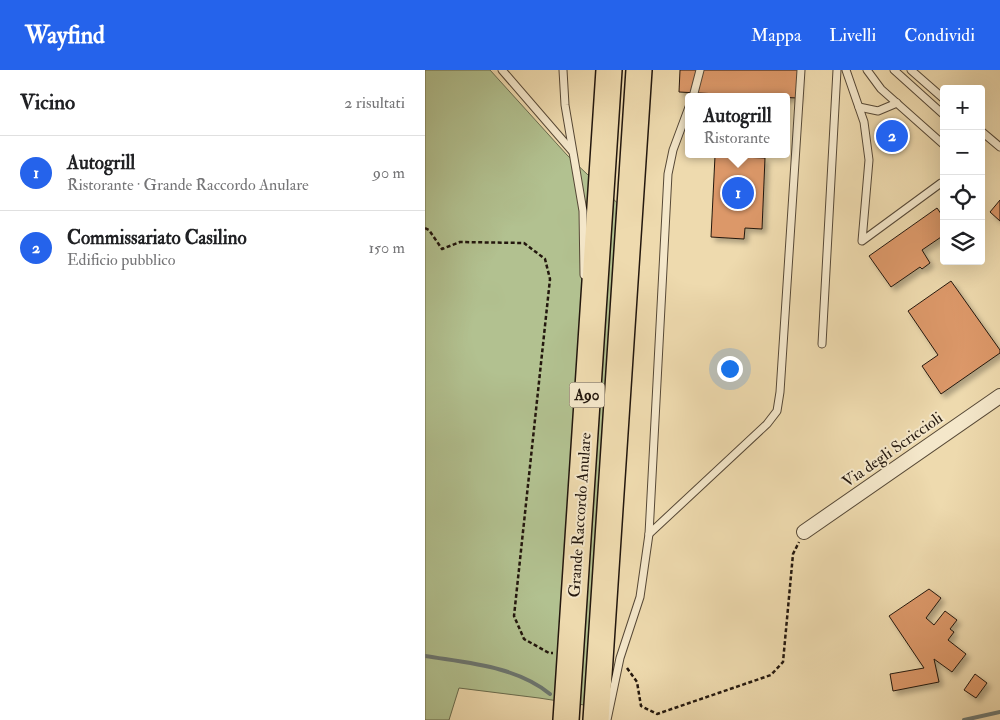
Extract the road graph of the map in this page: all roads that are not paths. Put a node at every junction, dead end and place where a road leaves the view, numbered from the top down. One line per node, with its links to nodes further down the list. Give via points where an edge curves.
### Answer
1 (502, 70): 21 (lane)
2 (563, 70): 21 (lane)
3 (609, 70): 26 (highway, Grande Raccordo Anulare / A90)
4 (639, 70): 31 (highway, Grande Raccordo Anulare / A90)
5 (700, 70): 12 (lane)
6 (801, 70): 29 (lane, via 781,392 777,411)
7 (837, 70): 25 (lane)
8 (846, 70): 15 (lane)
9 (867, 70): 14 (lane)
10 (894, 70): 16 (lane)
11 (911, 70): 13 (lane)
12 (694, 93)
13 (940, 95)
14 (897, 103): 15 (lane, via 878,111); 19 (lane)
15 (859, 108): 22 (lane, via 869,160 862,240)
16 (940, 111)
17 (685, 118): 29 (lane, via 668,174)
18 (985, 134): 20 (lane)
19 (940, 141)
20 (1000, 147)
21 (573, 152): 23 (lane, via 583,212)
22 (940, 184)
23 (584, 285)
24 (585, 301): 26 (lane)
25 (822, 344)
26 (590, 355): 30 (highway, Grande Raccordo Anulare / A90)
27 (1000, 396): 28 (street, Via degli Scriccioli)
28 (804, 532)
29 (649, 534): 32 (lane, via 640,597 620,658)
30 (566, 720)
31 (596, 720)
32 (607, 720)

